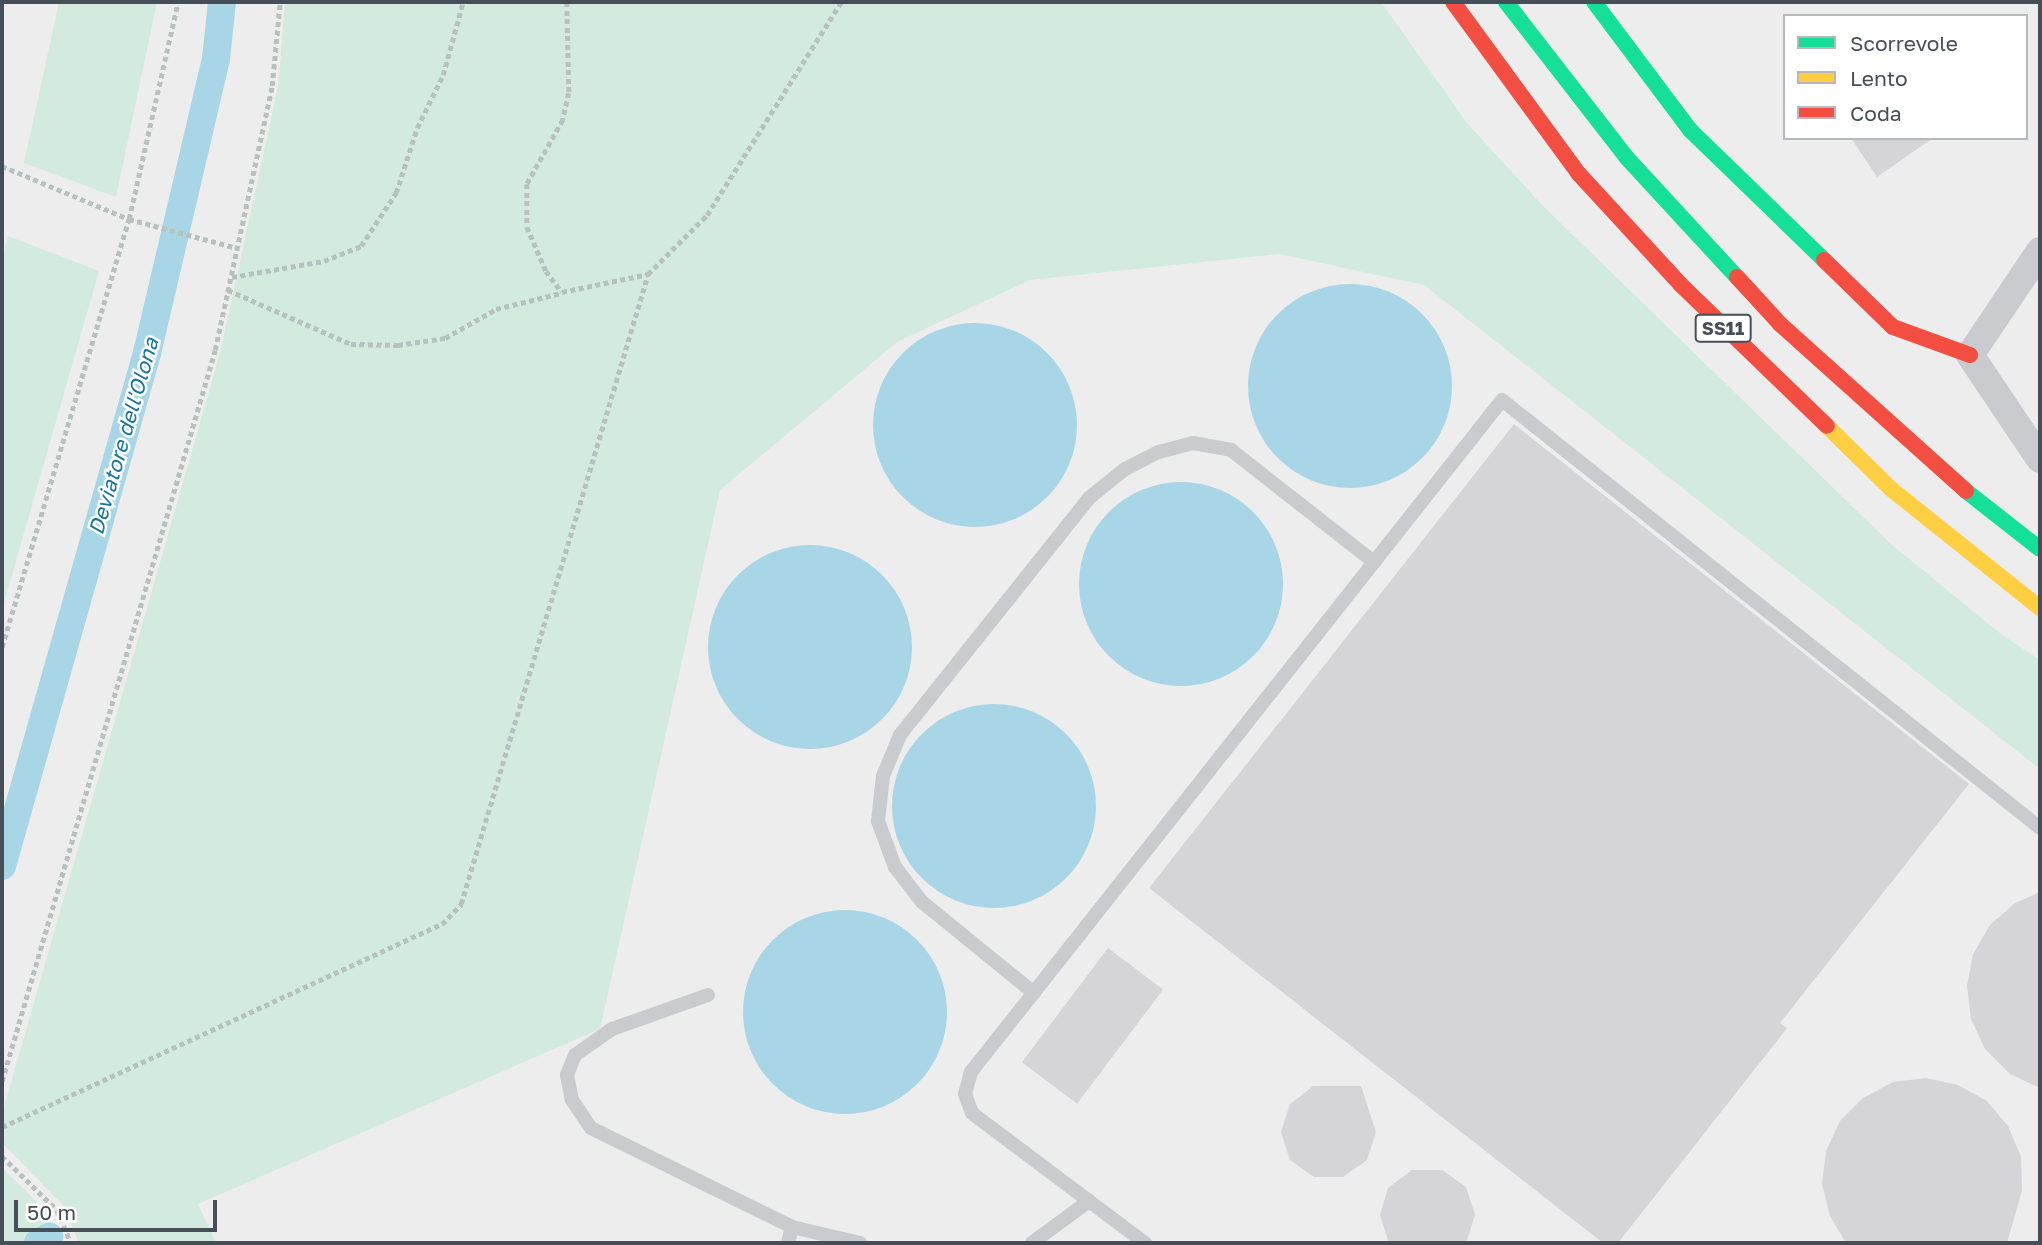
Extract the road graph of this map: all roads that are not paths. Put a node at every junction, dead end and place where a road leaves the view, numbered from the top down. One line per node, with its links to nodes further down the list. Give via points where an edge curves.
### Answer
1 (1453, 2): 9 (main road, SS11, via 1578,174 1680,284 1891,489)
2 (1506, 2): 7 (main road, SS11, via 1627,158 1780,324 1912,446)
3 (1594, 2): 5 (main road, via 1690,130 1893,327)
4 (2040, 250): 5 (street)
5 (1970, 355): 6 (street)
6 (2040, 459)
7 (2040, 549)
8 (1374, 562): 10 (lane, via 1502,400); 11 (lane); 11 (lane, via 1231,450 1193,443 1159,452 1125,469 1089,498 909,724 883,776 878,821 895,867 922,902)
9 (2040, 608)
10 (2040, 828)
11 (1034, 993): 13 (lane, via 971,1072 965,1094 972,1113)
12 (708, 995): 14 (lane, via 612,1029 575,1055 568,1075 572,1100 591,1128)
13 (1089, 1201): 17 (lane); 18 (lane)
14 (792, 1227): 15 (lane); 16 (lane)
15 (788, 1243)
16 (860, 1243)
17 (1032, 1243)
18 (1145, 1243)

